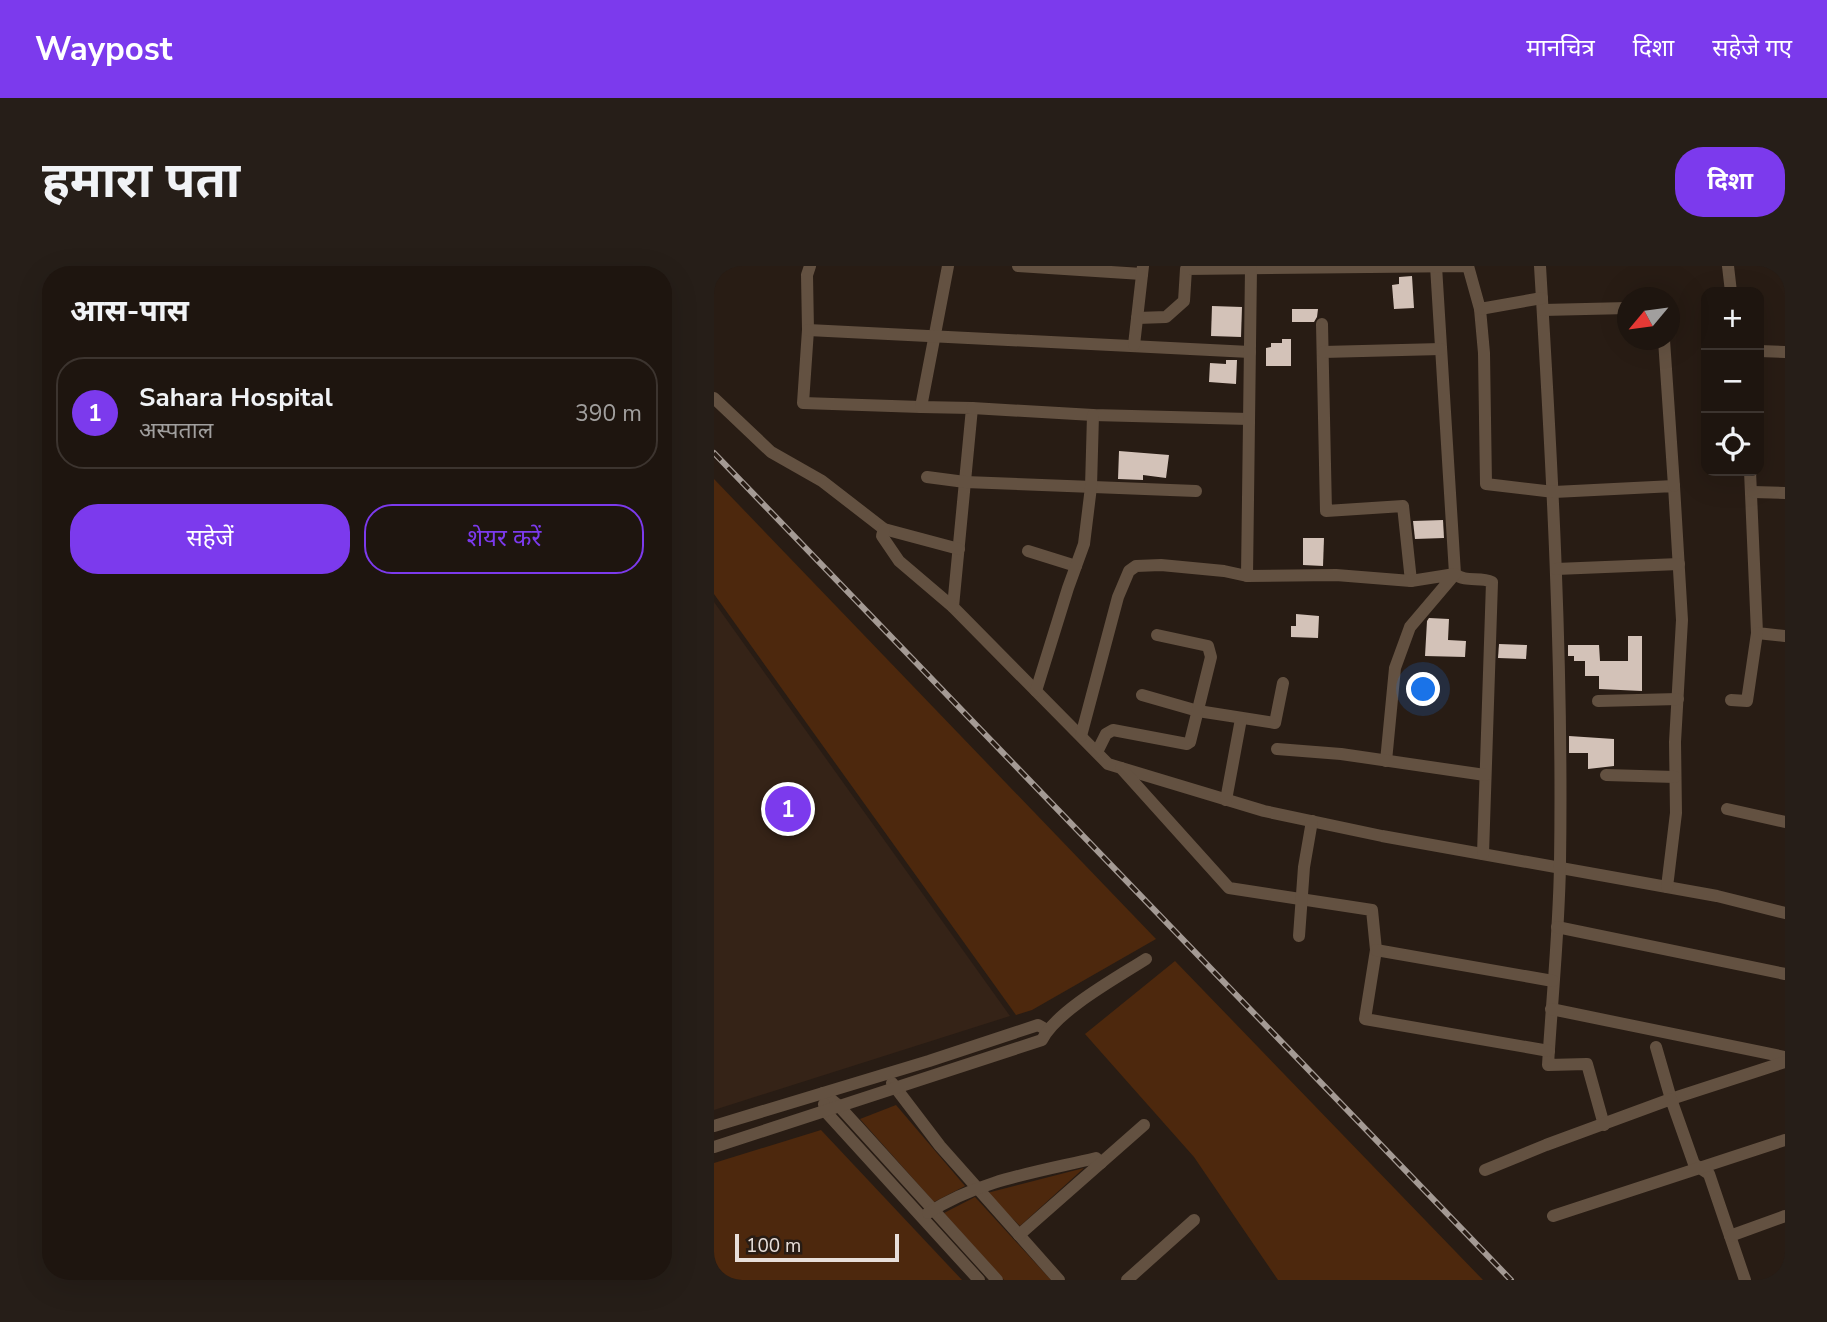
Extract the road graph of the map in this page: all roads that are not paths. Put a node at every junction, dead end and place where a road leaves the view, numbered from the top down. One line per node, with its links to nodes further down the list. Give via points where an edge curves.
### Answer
1 (810, 266): 15 (street)
2 (948, 266): 16 (street)
3 (1018, 266): 8 (street)
4 (1436, 266): 7 (street); 12 (street, via 1468,266); 18 (street)
5 (1540, 266): 10 (street)
6 (1728, 266): 9 (street)
7 (1251, 268): 13 (street, via 1186,269 1184,301 1166,317); 21 (street)
8 (1143, 270): 13 (street)
9 (1730, 287)
10 (1542, 304): 11 (street); 12 (street); 35 (street)
11 (1617, 307)
12 (1480, 309): 35 (street, via 1486,484)
13 (1137, 318): 17 (street)
14 (1322, 324): 22 (street)
15 (808, 330): 16 (street); 25 (street, via 803,403)
16 (935, 335): 17 (street); 25 (street)
17 (1135, 345): 21 (street)
18 (1441, 349): 22 (street); 44 (street)
19 (1665, 350): 32 (street)
20 (1764, 351): 23 (street)
21 (1250, 352): 28 (street)
22 (1323, 352): 46 (street, via 1326,511 1404,506)
23 (1785, 352)
24 (714, 398): 38 (street, via 771,452 822,481)
25 (921, 407): 26 (street)
26 (972, 408): 27 (street); 31 (street)
27 (1093, 415): 28 (street); 33 (street)
28 (1249, 419): 45 (street)
29 (1751, 476): 36 (street)
30 (926, 477): 31 (street)
31 (965, 482): 33 (street); 39 (street)
32 (1674, 486): 35 (street); 41 (street)
33 (1091, 488): 34 (street); 42 (street, via 1084,544)
34 (1196, 491)
35 (1554, 492): 43 (street)
36 (1753, 492): 37 (street); 48 (street)
37 (1785, 493)
38 (884, 529): 39 (street); 47 (street, via 882,536 899,561)
39 (959, 549): 47 (street)
40 (1028, 551): 42 (street)
41 (1679, 564): 43 (street); 54 (street)
42 (1076, 566): 52 (street)
43 (1556, 569): 72 (street)
44 (1455, 574): 46 (street); 62 (street, via 1409,627 1395,668); 64 (street, via 1492,582)
45 (1247, 576): 46 (street, via 1336,575); 59 (street, via 1161,565 1136,566 1129,571)
46 (1411, 581)
47 (953, 607): 52 (street)
48 (1757, 633): 50 (street); 55 (street, via 1746,701)
49 (1157, 635): 57 (street, via 1208,646 1211,657)
50 (1785, 636)
51 (1283, 682): 58 (street, via 1275,723)
52 (1036, 691): 59 (street)
53 (1142, 695): 57 (street)
54 (1678, 699): 56 (street); 66 (street)
55 (1731, 700)
56 (1598, 701)
57 (1198, 710): 58 (street); 61 (street, via 1187,744 1113,730)
58 (1241, 719): 67 (street)
59 (1081, 736): 61 (street)
60 (1277, 749): 62 (street)
61 (1097, 752): 63 (street, via 1108,764)
62 (1386, 761): 64 (street)
63 (1121, 768): 67 (street); 74 (street, via 1229,888)
64 (1485, 775): 71 (street)
65 (1606, 775): 66 (street)
66 (1675, 777): 73 (street, via 1676,813)
67 (1226, 800): 69 (street)
68 (1727, 809): 70 (street)
69 (1312, 821): 71 (street); 74 (street)
70 (1785, 822)
71 (1483, 854): 72 (street)
72 (1560, 868): 73 (street); 76 (street)
73 (1667, 887): 75 (street)
74 (1303, 898): 77 (street); 78 (street, via 1372,910)
75 (1785, 912)
76 (1556, 927): 80 (street); 81 (street)
77 (1299, 936)
78 (1376, 950): 81 (street); 85 (street, via 1365,1018)
79 (1146, 959): 83 (street)
80 (1785, 974)
81 (1553, 981): 82 (street)
82 (1551, 1009): 85 (street); 86 (street)
83 (1047, 1030): 87 (street, via 1038,1025); 88 (street, via 1042,1040)
84 (1656, 1047): 90 (street)
85 (1549, 1051): 94 (street, via 1548,1065 1587,1064)
86 (1785, 1059): 90 (street)
87 (887, 1073): 88 (street); 89 (street)
88 (894, 1088): 91 (street); 101 (street)
89 (823, 1093): 91 (street); 92 (street); 95 (street)
90 (1671, 1099): 94 (street); 99 (street, via 1694,1164)
91 (839, 1106): 92 (street); 102 (street)
92 (825, 1111): 97 (street); 102 (street)
93 (1144, 1125): 98 (street)
94 (1604, 1125): 100 (street)
95 (714, 1126)
96 (1785, 1140): 99 (street)
97 (714, 1147)
98 (1101, 1163): 101 (street, via 1096,1158); 106 (street)
99 (1700, 1168): 103 (street); 107 (street, via 1709,1174)
100 (1485, 1170)
101 (976, 1187): 102 (street); 106 (street)
102 (927, 1213): 108 (street); 109 (street)
103 (1553, 1216)
104 (1785, 1216): 107 (street)
105 (1194, 1220): 111 (street)
106 (1019, 1235): 110 (street)
107 (1730, 1236): 112 (street)
108 (979, 1280)
109 (997, 1280)
110 (1059, 1280)
111 (1127, 1280)
112 (1745, 1280)

